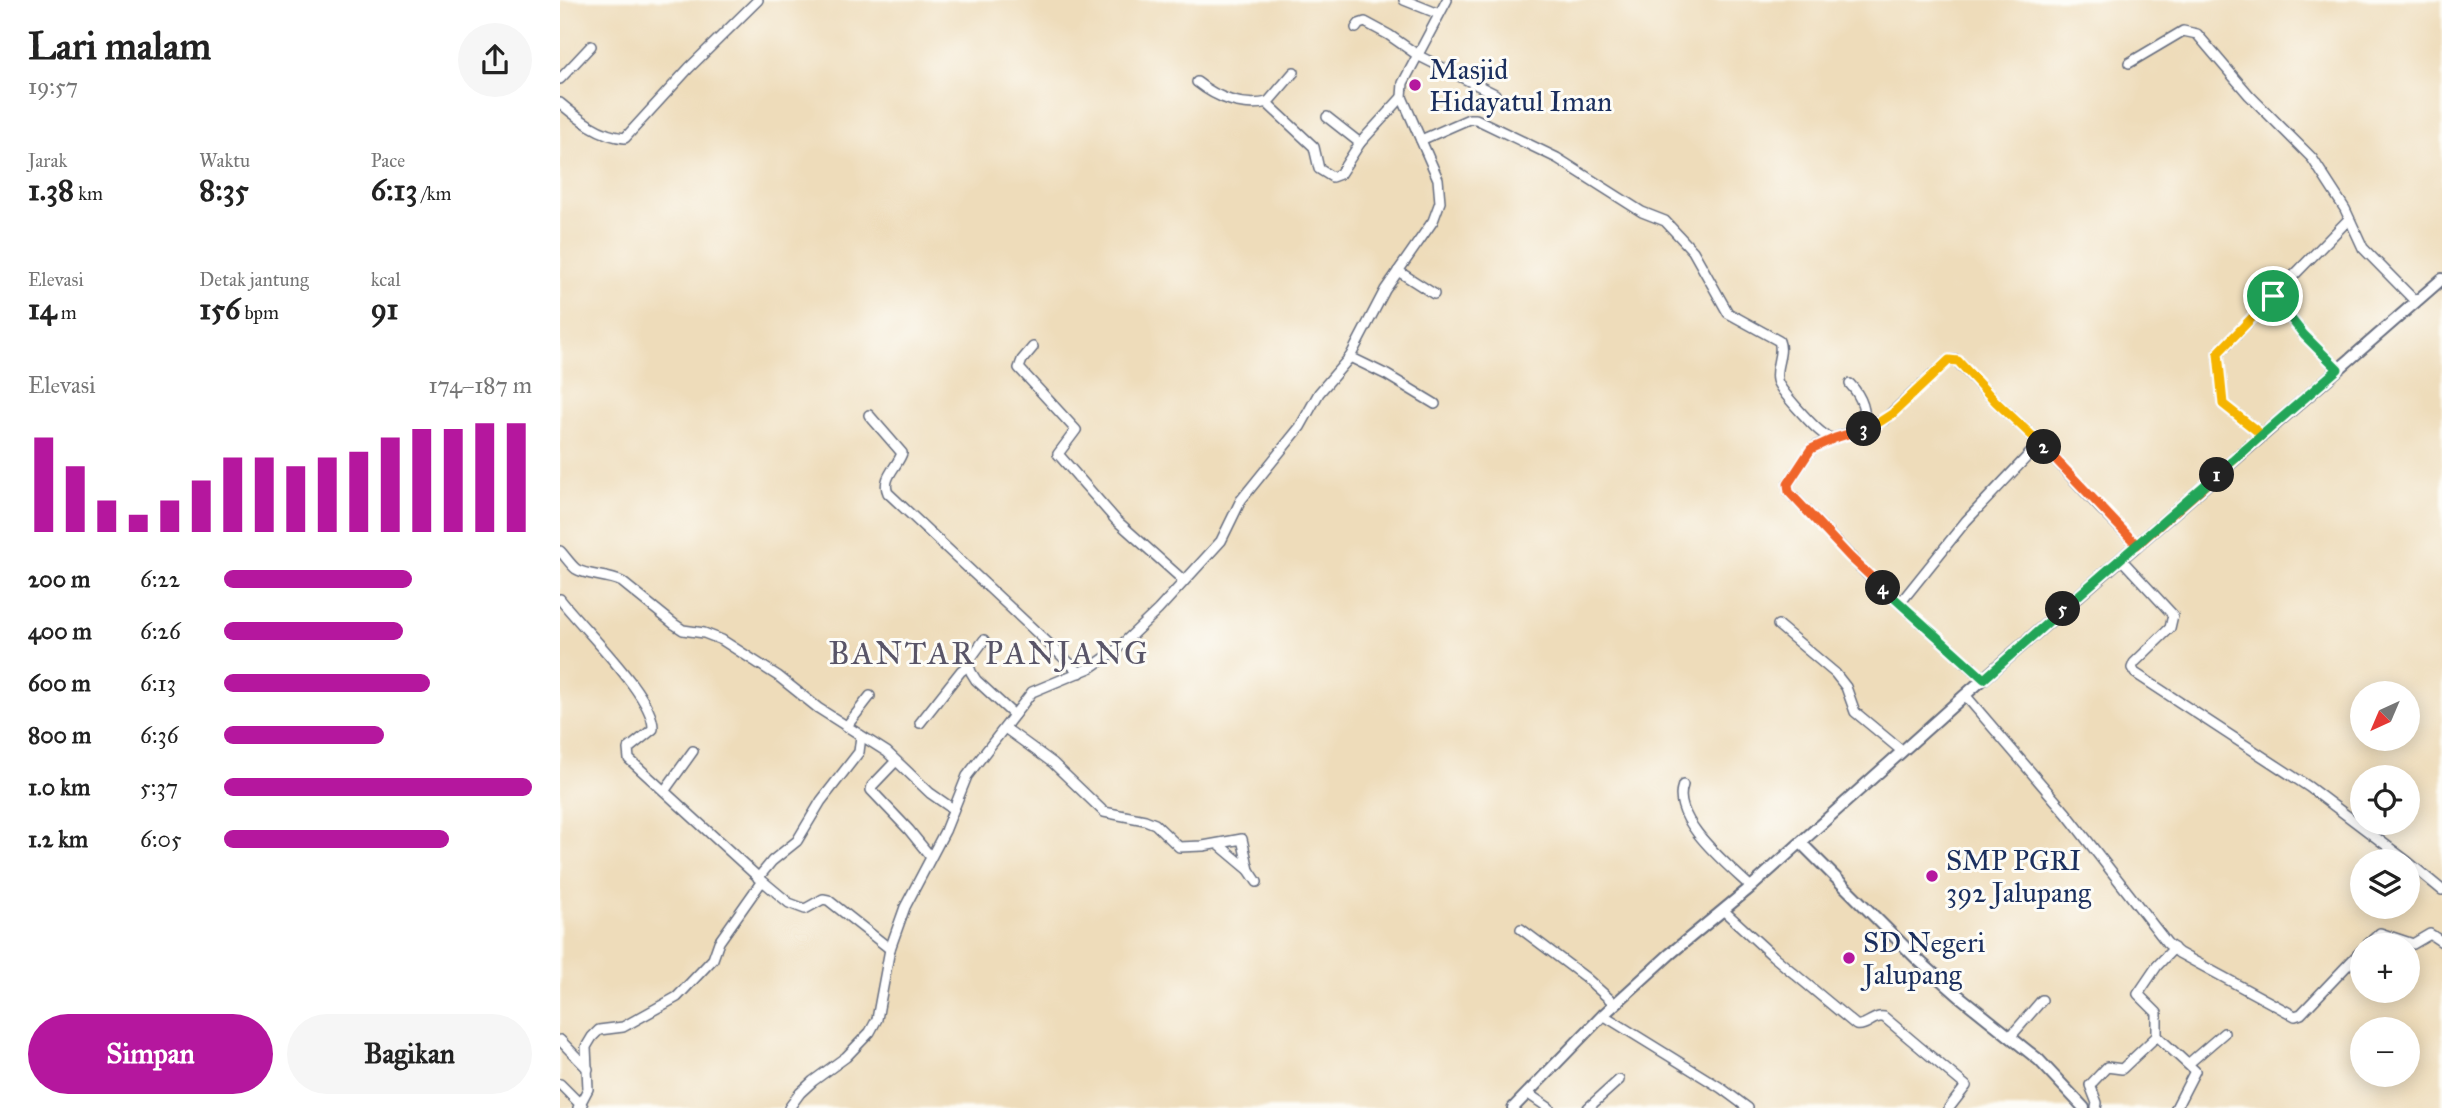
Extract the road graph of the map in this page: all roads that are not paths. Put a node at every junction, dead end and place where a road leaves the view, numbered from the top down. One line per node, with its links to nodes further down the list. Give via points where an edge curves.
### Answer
1 (758, 0): 15 (street, via 625,138 595,129)
2 (1404, 0): 4 (street)
3 (1447, 0): 4 (street)
4 (1439, 14): 7 (street)
5 (1356, 28): 7 (street, via 1365,22)
6 (592, 46): 10 (street)
7 (1419, 56): 12 (street); 13 (street, via 1402,83)
8 (2129, 63): 19 (street, via 2183,31 2197,34 2312,158)
9 (1294, 72): 14 (street)
10 (560, 79)
11 (1197, 82): 14 (street, via 1220,97 1251,105)
12 (1494, 94)
13 (1402, 97): 17 (street); 18 (street)
14 (1268, 102): 18 (street, via 1314,147 1319,169 1332,177 1340,174)
15 (560, 103)
16 (1327, 117): 18 (street)
17 (1422, 140): 20 (street, via 1438,179 1440,202 1433,221); 33 (street, via 1476,120 1558,158 1665,221 1693,251 1728,313 1779,341 1779,386 1824,435)
18 (1360, 143)
19 (2349, 219): 23 (street); 24 (street, via 2363,248)
20 (1398, 271): 22 (street); 26 (street)
21 (2442, 279): 24 (street)
22 (1434, 294)
23 (2273, 296): 27 (street); 32 (street, via 2218,353 2223,404)
24 (2416, 302): 27 (street)
25 (1033, 347): 38 (street, via 1019,368 1076,430 1058,454 1116,520)
26 (1350, 357): 29 (street); 38 (street, via 1241,500 1221,541)
27 (2338, 369): 32 (street)
28 (1850, 384): 31 (street, via 1864,405)
29 (1435, 404)
30 (869, 415): 44 (street, via 902,453 887,480 888,493)
31 (1864, 429): 33 (street); 34 (street, via 1884,420 1952,359)
32 (2262, 435): 35 (street)
33 (1835, 438): 40 (street, via 1811,449 1788,484 1789,492 1850,557)
34 (2040, 443): 35 (street); 40 (street, via 1966,521)
35 (2137, 545): 37 (street)
36 (560, 551): 50 (street, via 577,569 622,582 683,630 704,633 735,648)
37 (2121, 559): 45 (street); 61 (street, via 2173,615 2170,628 2134,663 2135,673 2309,787)
38 (1183, 580): 44 (street, via 1115,651)
39 (560, 599): 57 (street, via 639,690 653,729 630,746 629,759)
40 (1901, 602): 45 (street)
41 (1778, 625): 54 (street, via 1835,673 1855,712)
42 (984, 640): 43 (street)
43 (968, 666): 48 (street, via 976,680); 49 (street)
44 (1080, 673): 48 (street, via 1039,688)
45 (1984, 679): 46 (street)
46 (1965, 695): 54 (street); 73 (street)
47 (870, 696): 50 (street)
48 (1014, 715): 51 (street)
49 (920, 723)
50 (846, 727): 52 (street)
51 (1005, 728): 58 (street, via 967,776); 60 (street, via 1053,763 1104,812 1155,824 1179,847)
52 (861, 736): 55 (street); 65 (street, via 859,752 797,841 772,861)
53 (693, 751): 57 (street)
54 (1902, 751): 59 (street)
55 (895, 762): 58 (street); 62 (street, via 871,790)
56 (1683, 785): 67 (street, via 1680,798 1690,822)
57 (665, 790): 65 (street)
58 (953, 809): 62 (street)
59 (1801, 843): 67 (street); 80 (street, via 1931,971)
60 (1218, 844): 63 (street); 63 (street, via 1243,840)
61 (2392, 849)
62 (930, 856): 74 (street)
63 (1249, 870): 66 (street)
64 (2420, 871): 68 (street)
65 (760, 879): 74 (street, via 803,909 828,900); 84 (street, via 713,959 677,997 623,1027 599,1030 586,1048)
66 (1257, 882)
67 (1751, 887): 69 (street)
68 (2442, 890)
69 (1723, 910): 77 (street); 94 (street, via 1856,1025 1884,1017 1966,1086)
70 (1521, 929): 77 (street)
71 (2420, 940): 72 (street, via 2430,934)
72 (2442, 942)
73 (2174, 948): 75 (street, via 2295,1016); 81 (street, via 2138,994 2157,1013)
74 (890, 949): 89 (street, via 877,1019 870,1032)
75 (2350, 963)
76 (2042, 1000): 80 (street)
77 (1615, 1004): 78 (street)
78 (1603, 1014): 87 (street); 93 (street)
79 (2224, 1033): 83 (street)
80 (2011, 1036): 95 (street)
81 (2157, 1036): 83 (street); 96 (street, via 2123,1069 2107,1067 2092,1082)
82 (560, 1040): 84 (street)
83 (2188, 1064): 97 (street, via 2195,1073)
84 (588, 1069): 88 (street, via 588,1089)
85 (1619, 1080): 92 (street)
86 (560, 1084): 88 (street)
87 (1527, 1094): 90 (street); 91 (street)
88 (581, 1107)
89 (789, 1108)
90 (1513, 1108)
91 (1549, 1108)
92 (1588, 1108)
93 (1748, 1108)
94 (1949, 1108)
95 (2084, 1108)
96 (2096, 1108)
97 (2176, 1108)

